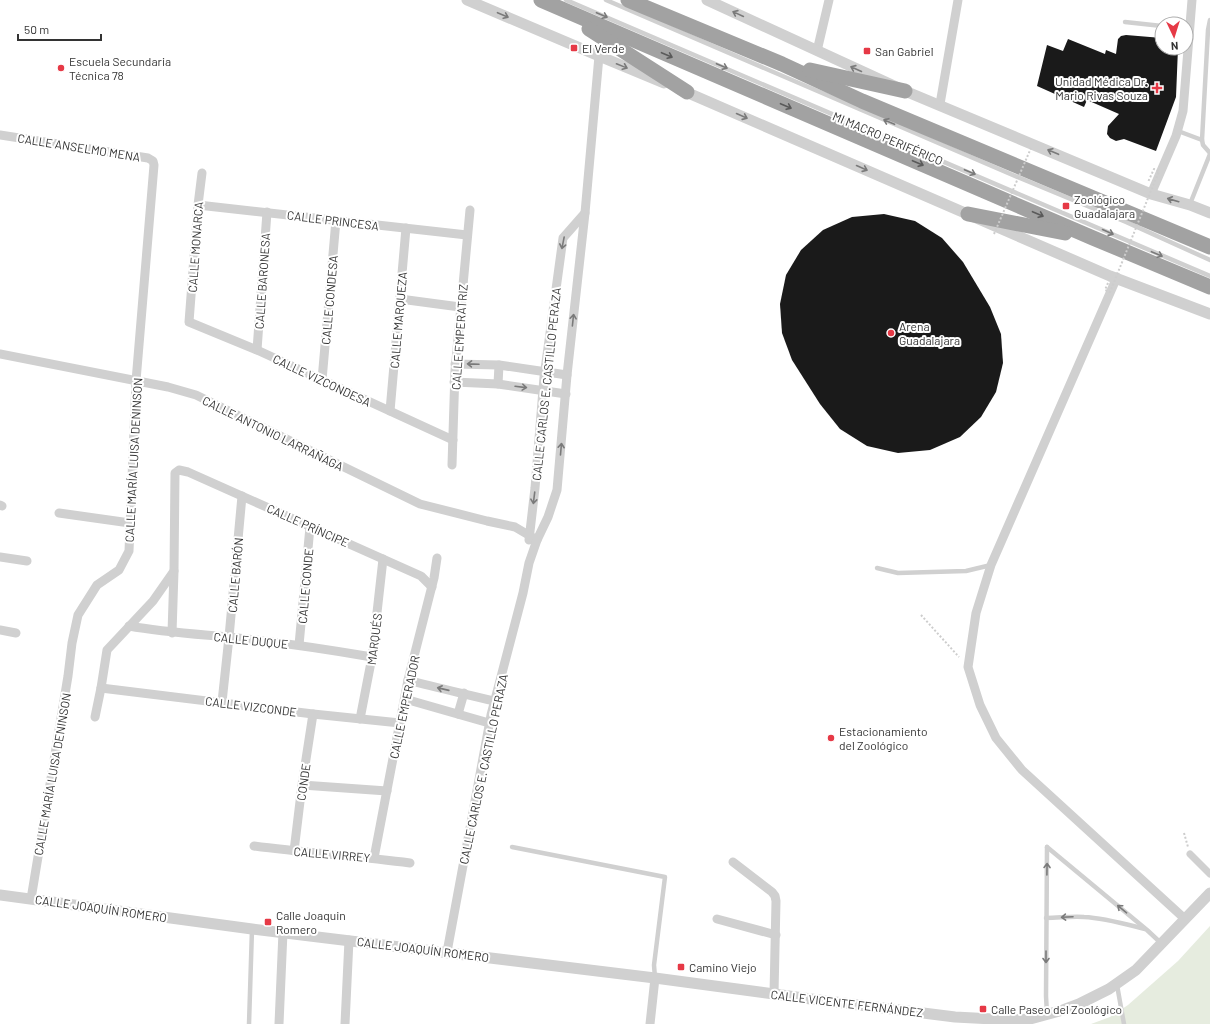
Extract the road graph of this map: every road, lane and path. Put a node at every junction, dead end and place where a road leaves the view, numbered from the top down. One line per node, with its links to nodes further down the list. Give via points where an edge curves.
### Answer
1 (467, 0): 15 (street, one-way to 15)
2 (606, 0): 43 (lane, MI MACRO PERIFÉRICO, one-way to 2)
3 (628, 0): 17 (highway)
4 (707, 0): 9 (street)
5 (829, 0): 14 (street)
6 (958, 0): 20 (street)
7 (1192, 0): 10 (street)
8 (554, 2): 19 (highway); 41 (highway, one-way to 41); 44 (lane, MI MACRO PERIFÉRICO, one-way to 44)
9 (721, 3): 14 (street, one-way to 9)
10 (1190, 16)
11 (1210, 20): 23 (lane)
12 (1125, 22): 13 (lane)
13 (1154, 25)
14 (817, 51): 18 (street, one-way to 14)
15 (599, 56): 19 (street, one-way to 19); 34 (street, CALLE CARLOS E. CASTILLO PERAZA)
16 (1186, 56): 21 (street, via 1183,111)
17 (782, 64): 18 (highway); 42 (highway, via 862,101)
18 (905, 90): 20 (street)
19 (687, 92): 36 (street, one-way to 36)
20 (940, 104): 29 (street, one-way to 20)
21 (1178, 131): 23 (lane); 29 (street)
22 (0, 135): 26 (street, CALLE ANSELMO MENA, via 148,158)
23 (1202, 140): 25 (lane)
24 (1031, 148): 39 (path, bridge)
25 (1210, 153): 31 (lane)
26 (154, 165): 58 (street, CALLE MARÍA LUISA DENINSON)
27 (202, 173): 30 (street, CALLE MONARCA)
28 (1148, 182): 45 (path, bridge, via 1154,169 1159,171 1110,292 1105,290)
29 (1152, 194): 31 (street, one-way to 29)
30 (198, 204): 33 (street, CALLE PRINCESA); 50 (street, CALLE MONARCA)
31 (1190, 205): 35 (street)
32 (470, 210): 40 (street, CALLE EMPERATRIZ)
33 (267, 212): 37 (street, CALLE PRINCESA); 51 (street, CALLE BARONESA)
34 (585, 213): 55 (street, CALLE CARLOS E. CASTILLO PERAZA, one-way to 55, via 563,238); 56 (street, CALLE CARLOS E. CASTILLO PERAZA, one-way to 34)
35 (1210, 213)
36 (968, 214): 41 (highway); 45 (street, via 1110,276)
37 (336, 220): 38 (street, CALLE PRINCESA); 57 (street, CALLE CONDESA)
38 (406, 228): 40 (street, CALLE PRINCESA); 47 (street, CALLE MARQUEZA)
39 (994, 234)
40 (467, 235): 48 (street, CALLE EMPERATRIZ)
41 (1093, 238): 46 (highway)
42 (1210, 247)
43 (1210, 260)
44 (1210, 276)
45 (1112, 280): 49 (street); 75 (street)
46 (1210, 287)
47 (400, 299): 48 (street); 63 (street, CALLE MARQUEZA)
48 (460, 307): 53 (street, CALLE EMPERATRIZ)
49 (1210, 314)
50 (189, 322): 51 (street, CALLE VIZCONDESA)
51 (257, 350): 57 (street, CALLE VIZCONDESA)
52 (0, 354): 58 (street, CALLE ANTONIO LARRAÑAGA)
53 (455, 364): 54 (street, one-way to 53); 59 (street, CALLE EMPERATRIZ)
54 (499, 366): 55 (street); 60 (street)
55 (545, 371): 56 (street); 61 (street, CALLE CARLOS E. CASTILLO PERAZA)
56 (567, 375): 62 (street, CALLE CARLOS E. CASTILLO PERAZA)
57 (322, 380): 63 (street, CALLE VIZCONDESA)
58 (136, 381): 68 (street, CALLE MARÍA LUISA DENINSON); 70 (street, CALLE ANTONIO LARRAÑAGA, via 196,395 420,504 515,527)
59 (454, 382): 60 (street); 64 (street, CALLE EMPERATRIZ)
60 (498, 384): 61 (street, one-way to 61)
61 (544, 390): 62 (street); 70 (street, CALLE CARLOS E. CASTILLO PERAZA, one-way to 70)
62 (566, 394): 70 (street, CALLE CARLOS E. CASTILLO PERAZA, one-way to 62, via 548,516 557,490)
63 (390, 412): 64 (street, CALLE VIZCONDESA)
64 (453, 440): 65 (street, CALLE EMPERATRIZ)
65 (452, 464)
66 (242, 496): 69 (street, CALLE PRÍNCIPE); 77 (street, CALLE PRÍNCIPE, via 188,472 179,470 175,473); 84 (street, CALLE BARÓN)
67 (59, 513): 68 (street)
68 (130, 523): 113 (street, CALLE MARÍA LUISA DENINSON, via 129,551 119,570 97,585 78,615)
69 (310, 526): 73 (street, CALLE PRÍNCIPE); 85 (street, CALLE CONDE)
70 (533, 538): 92 (street, CALLE CARLOS E. CASTILLO PERAZA, via 523,593)
71 (0, 556): 74 (street)
72 (437, 558): 78 (street, CALLE EMPERADOR)
73 (383, 559): 78 (street, CALLE PRÍNCIPE, via 421,576); 86 (street, MARQUÉS)
74 (27, 561)
75 (991, 565): 76 (lane, via 966,571 898,573); 87 (street, via 976,613)
76 (877, 568)
77 (174, 571): 80 (street); 82 (street)
78 (432, 587): 88 (street, CALLE EMPERADOR)
79 (921, 615): 87 (path)
80 (129, 626): 82 (street, CALLE DUQUE); 89 (street, via 107,650)
81 (0, 630): 83 (street)
82 (172, 632): 84 (street, CALLE DUQUE)
83 (16, 633)
84 (229, 637): 85 (street, CALLE DUQUE); 93 (street, CALLE BARÓN)
85 (299, 645): 86 (street, CALLE DUQUE)
86 (372, 657): 97 (street, MARQUÉS)
87 (968, 667): 116 (street, via 980,705 996,738 1022,770)
88 (408, 680): 90 (street, one-way to 88, via 442,690); 91 (street, CALLE EMPERADOR)
89 (102, 688): 93 (street, CALLE VIZCONDE); 96 (street)
90 (464, 693): 92 (street); 95 (street)
91 (405, 699): 95 (street); 98 (street, CALLE EMPERADOR)
92 (494, 701): 99 (street, CALLE CARLOS E. CASTILLO PERAZA)
93 (222, 702): 94 (street, CALLE VIZCONDE)
94 (313, 714): 97 (street, CALLE VIZCONDE); 100 (street, CONDE)
95 (458, 714): 99 (street)
96 (95, 718)
97 (360, 718): 98 (street, CALLE VIZCONDE)
98 (400, 723): 101 (street, CALLE EMPERADOR)
99 (490, 723): 123 (street, CALLE CARLOS E. CASTILLO PERAZA)
100 (302, 785): 101 (street); 105 (street, CONDE)
101 (387, 791): 107 (street, CALLE EMPERADOR)
102 (1184, 833): 106 (path)
103 (254, 846): 105 (street, CALLE VIRREY)
104 (512, 847): 124 (lane, via 665,877 654,965)
105 (294, 851): 107 (street, CALLE VIRREY)
106 (1190, 854): 110 (street)
107 (374, 858): 109 (street, CALLE VIRREY)
108 (733, 862): 120 (street, via 775,896)
109 (410, 863)
110 (1210, 874)
111 (1210, 893): 116 (street, CALLE VICENTE FERNÁNDEZ)
112 (0, 896): 113 (street, CALLE JOAQUÍN ROMERO)
113 (31, 899): 117 (street, CALLE JOAQUÍN ROMERO)
114 (1046, 918): 118 (lane, one-way to 114, via 1094,918); 118 (lane, via 1047,847); 127 (lane, one-way to 127)
115 (717, 919): 120 (street)
116 (1185, 919): 122 (street, CALLE VICENTE FERNÁNDEZ)
117 (252, 929): 119 (street, CALLE JOAQUÍN ROMERO); 130 (lane)
118 (1147, 930): 122 (lane)
119 (283, 932): 121 (street, CALLE JOAQUÍN ROMERO); 131 (street)
120 (776, 935): 126 (street)
121 (349, 940): 123 (street, CALLE JOAQUÍN ROMERO); 132 (street)
122 (1162, 944): 125 (street, CALLE VICENTE FERNÁNDEZ, via 1136,970)
123 (447, 952): 124 (street, CALLE JOAQUÍN ROMERO)
124 (655, 978): 126 (street, CALLE VICENTE FERNÁNDEZ); 133 (street)
125 (1117, 984): 127 (street, CALLE VICENTE FERNÁNDEZ, via 1079,1004); 134 (lane)
126 (774, 994): 128 (street, CALLE VICENTE FERNÁNDEZ)
127 (1047, 1015): 129 (street, CALLE VICENTE FERNÁNDEZ)
128 (977, 1021): 129 (street, CALLE VICENTE FERNÁNDEZ)
129 (995, 1022)
130 (249, 1024)
131 (279, 1024)
132 (345, 1024)
133 (650, 1024)
134 (1124, 1024)

